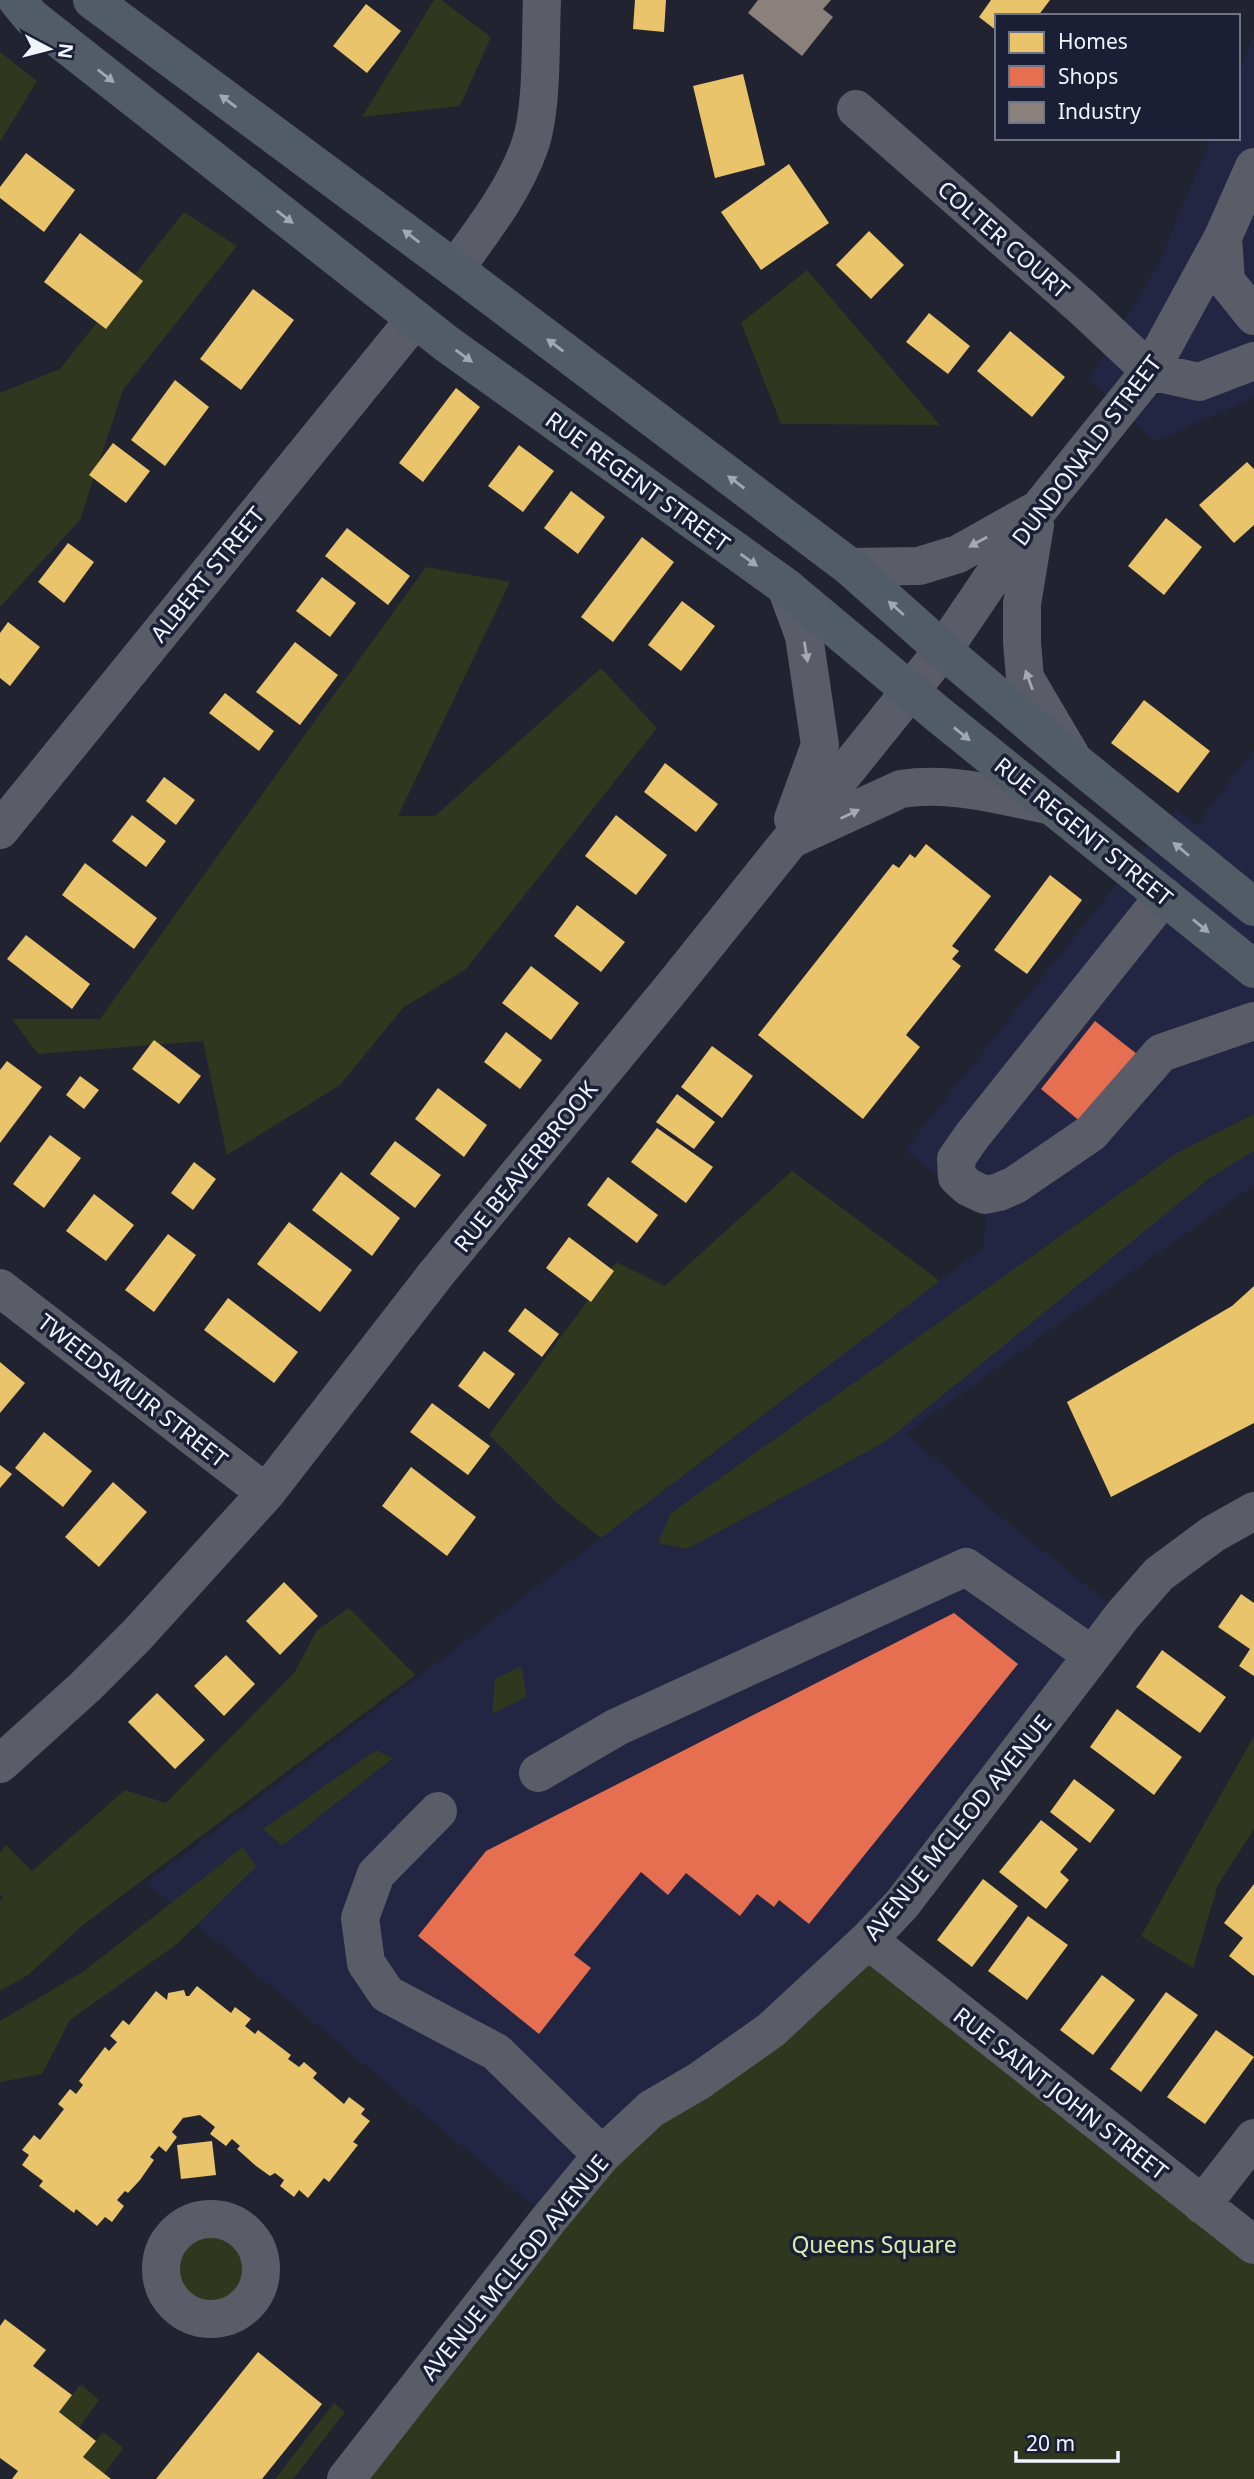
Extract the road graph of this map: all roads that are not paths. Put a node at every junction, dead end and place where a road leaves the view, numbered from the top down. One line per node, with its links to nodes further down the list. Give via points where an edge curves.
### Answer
1 (17, 0): 9 (main road, RUE REGENT STREET, one-way to 9, via 31,18)
2 (92, 0): 7 (main road, RUE REGENT STREET, one-way to 2)
3 (542, 0): 7 (street, via 531,143 513,185)
4 (856, 109): 11 (street, COLTER COURT)
5 (1254, 167): 6 (street, DUNDONALD STREET)
6 (1223, 237): 8 (street, via 1226,281); 11 (street, DUNDONALD STREET)
7 (455, 269): 13 (main road, RUE REGENT STREET, one-way to 7)
8 (1254, 316)
9 (415, 319): 14 (main road, RUE REGENT STREET, one-way to 14); 19 (street, ALBERT STREET)
10 (1254, 361): 11 (street, via 1199,382)
11 (1150, 371): 12 (street, DUNDONALD STREET)
12 (1038, 510): 13 (street, one-way to 13, via 958,554 919,566); 15 (street, DUNDONALD STREET); 17 (street, one-way to 12, via 1025,678 1022,604)
13 (849, 567): 15 (main road, RUE REGENT STREET, one-way to 13)
14 (786, 587): 16 (main road, RUE REGENT STREET); 20 (street, one-way to 20, via 804,636 820,745)
15 (943, 650): 16 (street, DUNDONALD STREET); 17 (main road, RUE REGENT STREET)
16 (909, 691): 18 (main road, RUE REGENT STREET, one-way to 18); 20 (street, RUE BEAVERBROOK)
17 (1073, 760): 22 (main road, RUE REGENT STREET, one-way to 17)
18 (1052, 807): 20 (street, one-way to 18, via 901,789 920,786 969,790); 21 (main road, RUE REGENT STREET)
19 (0, 830)
20 (787, 841): 26 (street, RUE BEAVERBROOK, via 436,1274)
21 (1164, 896): 23 (main road, RUE REGENT STREET, one-way to 23); 24 (street, via 972,1136 956,1159 957,1177 985,1195 1015,1185 1091,1133 1161,1053)
22 (1254, 907)
23 (1254, 969)
24 (1254, 1021)
25 (0, 1288): 26 (street, TWEEDSMUIR STREET)
26 (266, 1493): 29 (street, RUE BEAVERBROOK, via 137,1635)
27 (1254, 1511): 28 (street, AVENUE MCLEOD AVENUE, via 1159,1574)
28 (1093, 1655): 30 (street, via 966,1567 617,1727); 32 (street, AVENUE MCLEOD AVENUE, via 902,1903)
29 (0, 1765)
30 (538, 1773)
31 (438, 1811): 34 (street, via 376,1874 360,1918 366,1963 387,1994 496,2052)
32 (868, 1940): 34 (street, AVENUE MCLEOD AVENUE, via 771,2030 651,2109); 35 (street, RUE SAINT JOHN STREET)
33 (1254, 2138): 35 (street)
34 (602, 2154): 37 (street, AVENUE MCLEOD AVENUE)
35 (1202, 2205): 36 (street, RUE SAINT JOHN STREET)
36 (1254, 2245)
37 (346, 2479)

